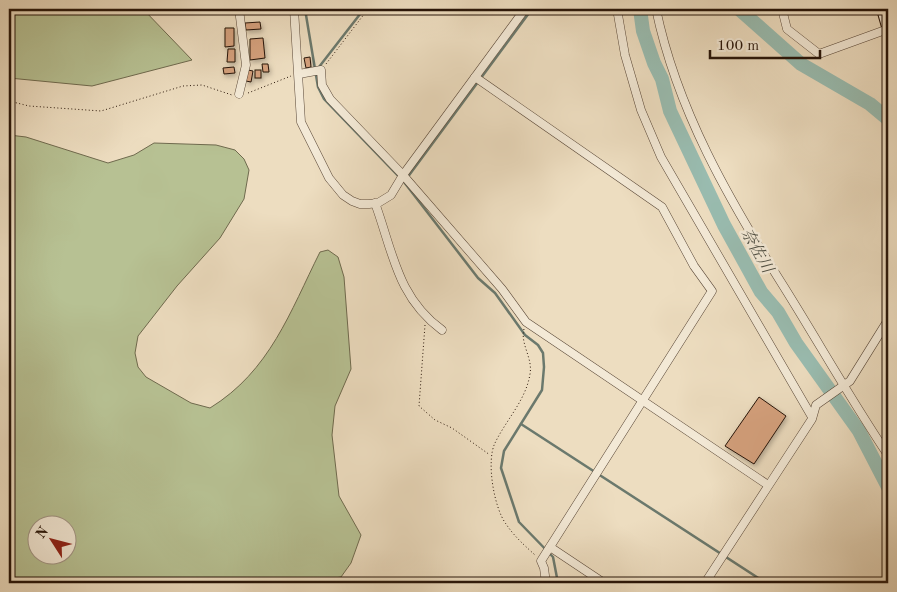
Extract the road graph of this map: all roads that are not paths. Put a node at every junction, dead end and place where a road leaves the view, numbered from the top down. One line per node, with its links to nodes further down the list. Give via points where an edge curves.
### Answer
1 (239, 9): 11 (street, via 246,65)
2 (294, 9): 9 (street)
3 (525, 9): 10 (street)
4 (617, 9): 18 (street, via 640,110 661,157)
5 (656, 9): 16 (street, via 663,43 704,149)
6 (782, 9): 8 (street, via 788,29 819,54)
7 (882, 9): 8 (main road)
8 (888, 29)
9 (299, 74): 12 (street, via 321,70 322,85 330,99); 13 (street, via 301,122 329,178 352,201)
10 (475, 77): 12 (street); 17 (street, via 662,207 694,266 712,290)
11 (239, 94)
12 (403, 175): 13 (street, via 391,195); 17 (street, via 502,289 526,322)
13 (375, 203): 15 (street, via 398,274 412,301)
14 (888, 320): 16 (street, via 850,381)
15 (442, 330)
16 (842, 387): 18 (street, via 816,405); 19 (street)
17 (644, 401): 20 (street); 21 (street)
18 (812, 417): 20 (street)
19 (888, 455)
20 (768, 485): 24 (street)
21 (550, 547): 22 (street, via 541,561); 23 (street)
22 (546, 583)
23 (604, 583)
24 (705, 583)

